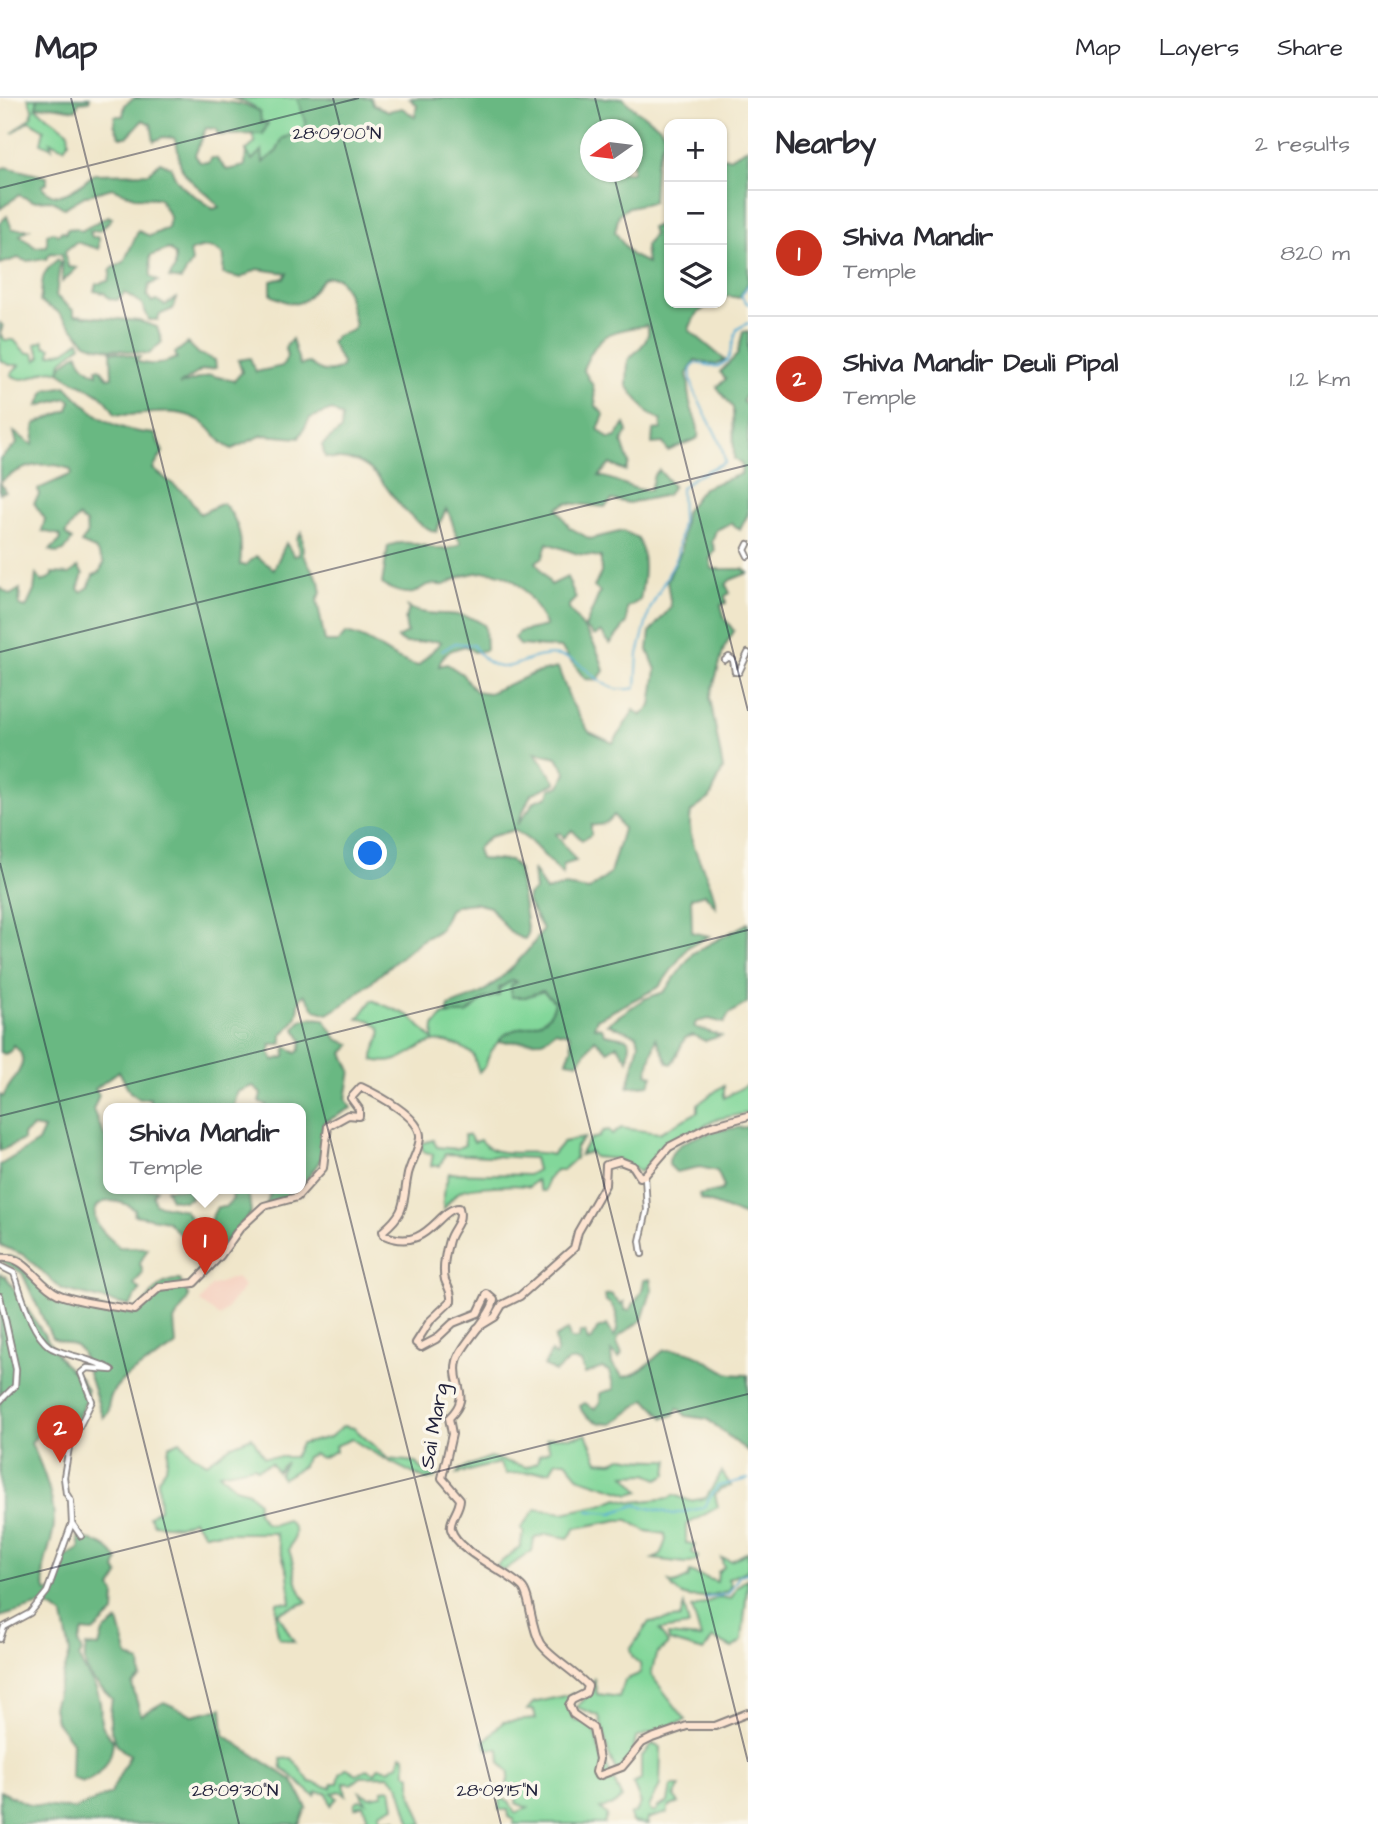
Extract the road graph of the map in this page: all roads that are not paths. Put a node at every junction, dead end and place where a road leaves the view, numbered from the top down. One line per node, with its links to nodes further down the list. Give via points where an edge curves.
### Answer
1 (748, 544): 2 (street)
2 (748, 556)
3 (748, 653): 4 (street, via 739,672 733,660)
4 (725, 660)
5 (748, 1116): 6 (street, via 708,1127 669,1147)
6 (645, 1175): 9 (street); 13 (street, via 640,1177 634,1166 620,1161 606,1165 602,1194 578,1232 574,1248)
7 (306, 1187): 13 (street, Sai Marg, via 323,1168 328,1126 348,1115 359,1116 351,1098 361,1087 388,1098 420,1138 408,1173 404,1208 384,1235 416,1237 431,1231 448,1210 459,1208 460,1220 450,1239 444,1275 451,1301 416,1343 428,1345 453,1323 478,1312 485,1296 491,1294 493,1307)
8 (300, 1194): 10 (street, Sai Marg, via 264,1206 194,1283 160,1287 134,1310 60,1296 24,1263)
9 (642, 1254)
10 (0, 1258)
11 (0, 1266): 15 (street, via 14,1272 35,1327 51,1348 112,1370 87,1368 81,1373 92,1401 69,1447 64,1477)
12 (0, 1296): 14 (street, via 16,1369 15,1385)
13 (475, 1329): 18 (street, Sai Marg, via 457,1360 460,1405 448,1419 452,1434 442,1480 460,1502 451,1528 488,1566 523,1587 540,1643 588,1686 586,1693 569,1705 573,1714 593,1728 597,1774 604,1776 622,1767 652,1738 687,1726 715,1726)
14 (0, 1401)
15 (72, 1523): 16 (street); 17 (street, via 47,1592 30,1613 4,1627)
16 (81, 1536)
17 (0, 1639)
18 (748, 1713)

